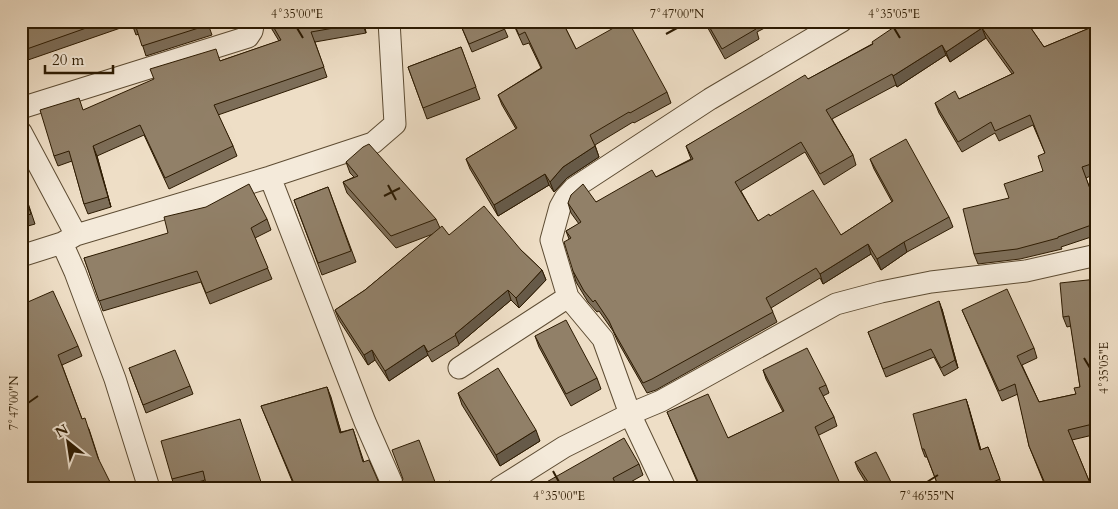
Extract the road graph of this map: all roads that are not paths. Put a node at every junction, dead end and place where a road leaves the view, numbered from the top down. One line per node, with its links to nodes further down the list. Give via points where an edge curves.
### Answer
1 (254, 21): 4 (street, via 248,37)
2 (389, 21): 6 (street, via 395,124 373,143)
3 (842, 21): 10 (street, via 710,99 574,188 560,207 551,240)
4 (21, 108)
5 (21, 132): 7 (street)
6 (270, 177): 7 (street); 14 (street)
7 (69, 239): 9 (street); 13 (street, via 75,272 115,379)
8 (1097, 255): 12 (street, via 1026,272 931,282 836,304 661,402)
9 (21, 256)
10 (568, 297): 11 (street); 12 (street, via 602,339)
11 (459, 368)
12 (630, 414): 15 (street, via 564,447); 16 (street)
13 (149, 488)
14 (394, 488)
15 (499, 488)
16 (665, 488)

